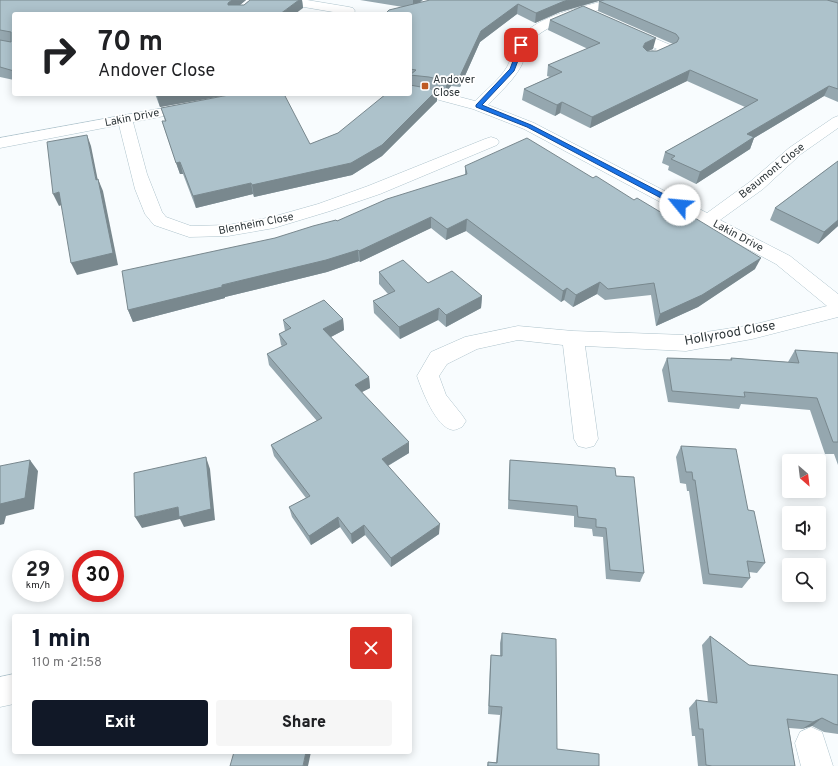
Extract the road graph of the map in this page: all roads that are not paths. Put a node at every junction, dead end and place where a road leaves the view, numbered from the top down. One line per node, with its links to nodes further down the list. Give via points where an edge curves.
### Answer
1 (286, 0): 3 (street)
2 (622, 0): 4 (street)
3 (351, 9)
4 (582, 11): 5 (street); 10 (street, via 545,25 531,34 521,45 512,70)
5 (599, 18)
6 (620, 28): 7 (street, via 668,49)
7 (649, 57)
8 (412, 91): 10 (street, Lakin Drive)
9 (203, 105): 11 (street, Lakin Drive)
10 (478, 106): 15 (street, Lakin Drive, via 529,126)
11 (125, 119): 13 (street, Blenheim Close, via 145,198 160,220 174,228 212,233 244,229 310,213 363,195); 14 (street, Lakin Drive)
12 (838, 121): 15 (street, Beaumont Close, via 795,151 757,185)
13 (491, 142)
14 (0, 144)
15 (708, 220): 16 (street, Lakin Drive, via 783,260)
16 (838, 304)
17 (838, 310): 18 (street, Hollyrood Close, via 752,332 686,342)
18 (573, 338): 19 (street, Hollyrood Close, via 518,333 472,342 439,358 428,376 436,399); 20 (street)
19 (454, 421)
20 (586, 439)
21 (12, 689): 22 (street)
22 (0, 692)

